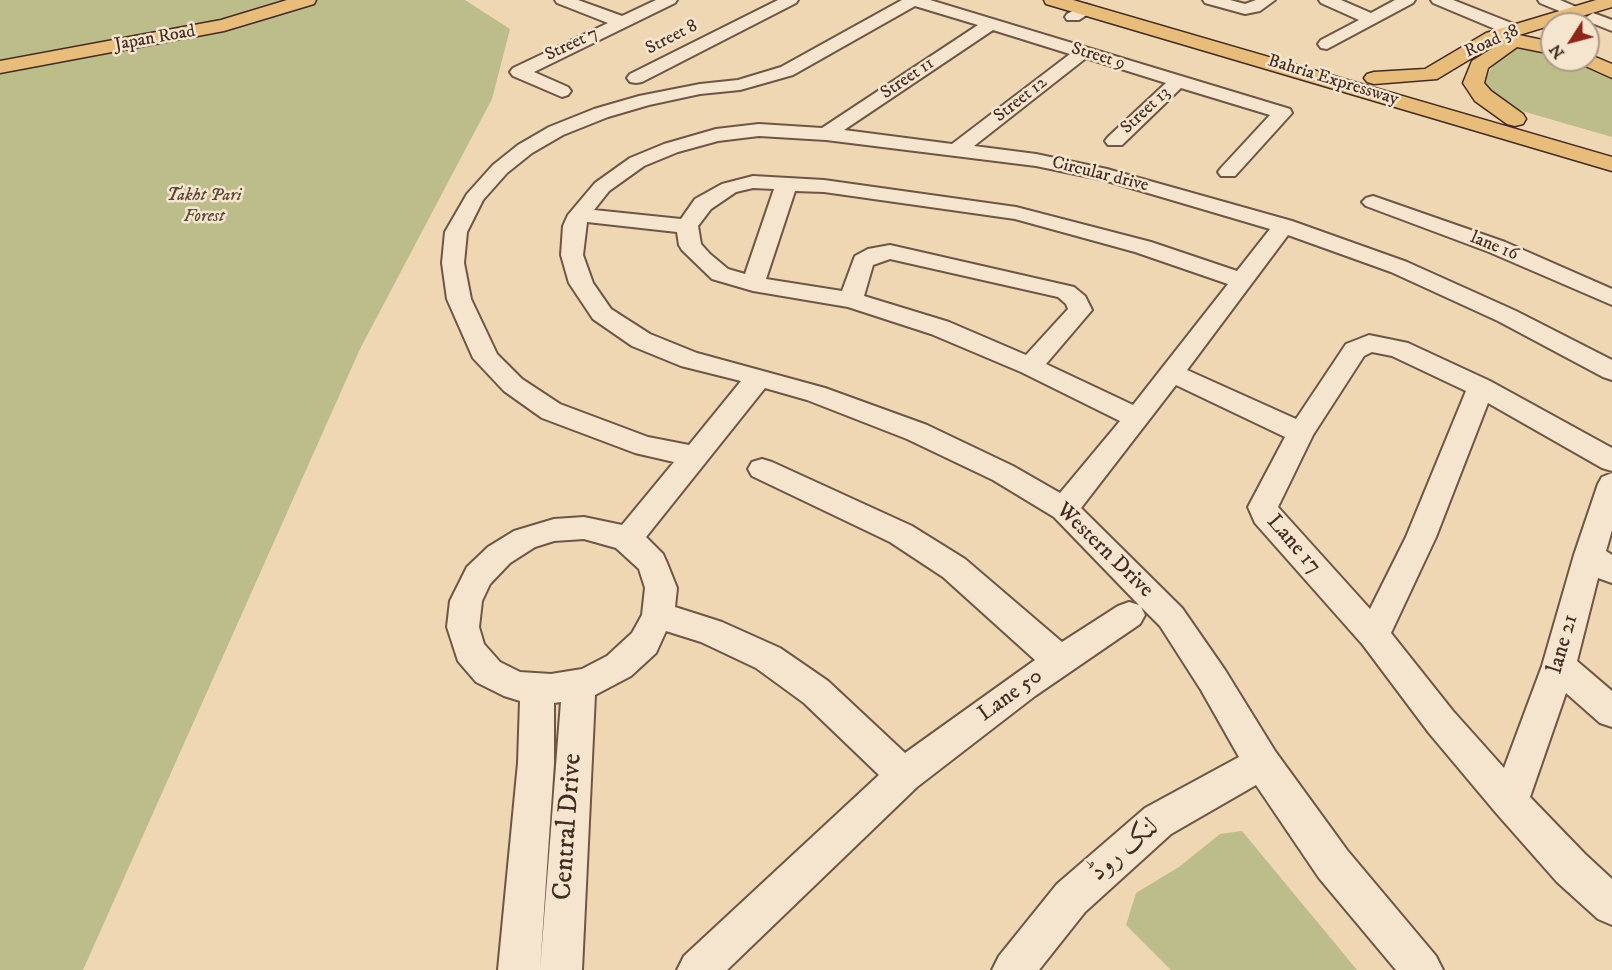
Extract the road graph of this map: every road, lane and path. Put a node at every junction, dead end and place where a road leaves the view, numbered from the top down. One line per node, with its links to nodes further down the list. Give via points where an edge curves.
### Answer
1 (285, 0): 26 (main road, Japan Road, via 195,23)
2 (307, 0): 27 (main road, Japan Road, via 224,25)
3 (562, 0): 19 (street)
4 (669, 0): 19 (street, Street 7)
5 (790, 0): 28 (street, Street 8)
6 (913, 0): 20 (street, Street 9); 55 (street, via 787,71 740,85 646,100 556,131 500,169 474,198 456,232 453,263 459,299 486,358 513,385 551,411 645,446)
7 (1053, 0): 15 (main road, Bahria Expressway)
8 (1211, 0): 9 (street, via 1249,9)
9 (1267, 0)
10 (1327, 0): 18 (street)
11 (1407, 0): 18 (street)
12 (1439, 0): 22 (street)
13 (1546, 0): 16 (street)
14 (1612, 1): 17 (main road, Road 38)
15 (1086, 9): 29 (main road, Bahria Expressway); 37 (main road, Bahria Expressway)
16 (1569, 12)
17 (1592, 12)
18 (1372, 19): 24 (street)
19 (621, 22): 31 (street, Street 7, via 519,72)
20 (991, 24): 25 (street, Street 9); 33 (street, Street 11)
21 (1540, 29): 22 (main road, Road 38)
22 (1515, 35): 23 (main road, Road 38); 29 (main road, Road 38, via 1475,46 1437,73); 32 (main road, Road 38, via 1479,65 1473,83 1483,96)
23 (1540, 36)
24 (1327, 44)
25 (1083, 52): 30 (street, Street 9); 36 (street, Street 12)
26 (0, 59)
27 (0, 67)
28 (636, 78)
29 (1374, 78): 32 (main road, Bahria Expressway)
30 (1178, 81): 34 (street, Street 13); 38 (street, Street 9, via 1283,113)
31 (562, 91)
32 (1515, 119): 35 (main road, Bahria Expressway)
33 (826, 134): 36 (street, Circular drive); 41 (street, Circular drive, via 759,130 717,135 671,148 637,162 602,187)
34 (1114, 141)
35 (1612, 147)
36 (958, 149): 43 (street, Circular drive, via 1036,160 1107,176)
37 (1612, 164)
38 (1228, 172)
39 (787, 183): 42 (street, via 753,182 729,188 703,204); 44 (street, via 888,193 1016,213); 45 (street)
40 (1373, 202): 46 (street, lane 16, via 1497,247)
41 (579, 215): 42 (street); 51 (street, Western Drive, via 573,226 572,255 581,283 602,314 641,339 690,360)
42 (687, 226): 45 (street, via 690,245 702,259 720,274)
43 (1284, 226): 44 (street); 49 (street, Circular drive, via 1399,267 1507,316)
44 (1243, 280): 50 (street)
45 (753, 284): 47 (street)
46 (1612, 298)
47 (851, 300): 48 (street, via 940,328); 48 (street, via 863,261 890,252 1066,292 1077,301 1080,310)
48 (1029, 366): 53 (street)
49 (1612, 371)
50 (1170, 372): 53 (street); 54 (street)
51 (759, 378): 55 (street); 59 (street, Western Drive, via 816,394 917,432 1003,473)
52 (1481, 387): 54 (street, Lane 17, via 1399,349 1370,344 1356,351); 56 (street, Lane 17); 64 (street, via 1421,537)
53 (1137, 418): 59 (street)
54 (1301, 433): 64 (street, Lane 17, via 1263,507 1265,515)
55 (694, 456): 60 (street)
56 (1612, 461)
57 (762, 469): 65 (street, Lane 50, via 901,534 954,568)
58 (1612, 484): 61 (street, lane 21)
59 (1064, 508): 70 (street, Western Drive, via 1171,617 1214,680)
60 (627, 540): 62 (street, via 652,564 661,588); 68 (street, via 584,528 554,530 516,544 478,576 466,601 463,627 470,651 488,672 516,686)
61 (1600, 563): 66 (street, lane 21)
62 (658, 615): 67 (street, via 644,643 619,666); 71 (street, via 711,632 768,658 816,692)
63 (1129, 615): 65 (street)
64 (1374, 635): 72 (street, Lane 17)
65 (1060, 660): 71 (street, Lane 50)
66 (1559, 666): 69 (street); 72 (street, lane 21)
67 (579, 684): 68 (street, via 551,690); 75 (street, Central Drive)
68 (537, 688): 74 (street, Central Drive, via 536,763)
69 (1612, 712)
70 (1262, 763): 77 (street, لنک روڈ, via 1158,821 1071,898); 78 (street, Western Drive, via 1333,864)
71 (904, 775): 76 (street, Lane 50)
72 (1510, 802): 73 (street, Lane 17, via 1571,868)
73 (1612, 905)
74 (519, 970)
75 (561, 970)
76 (698, 970)
77 (1013, 970)
78 (1422, 970)

